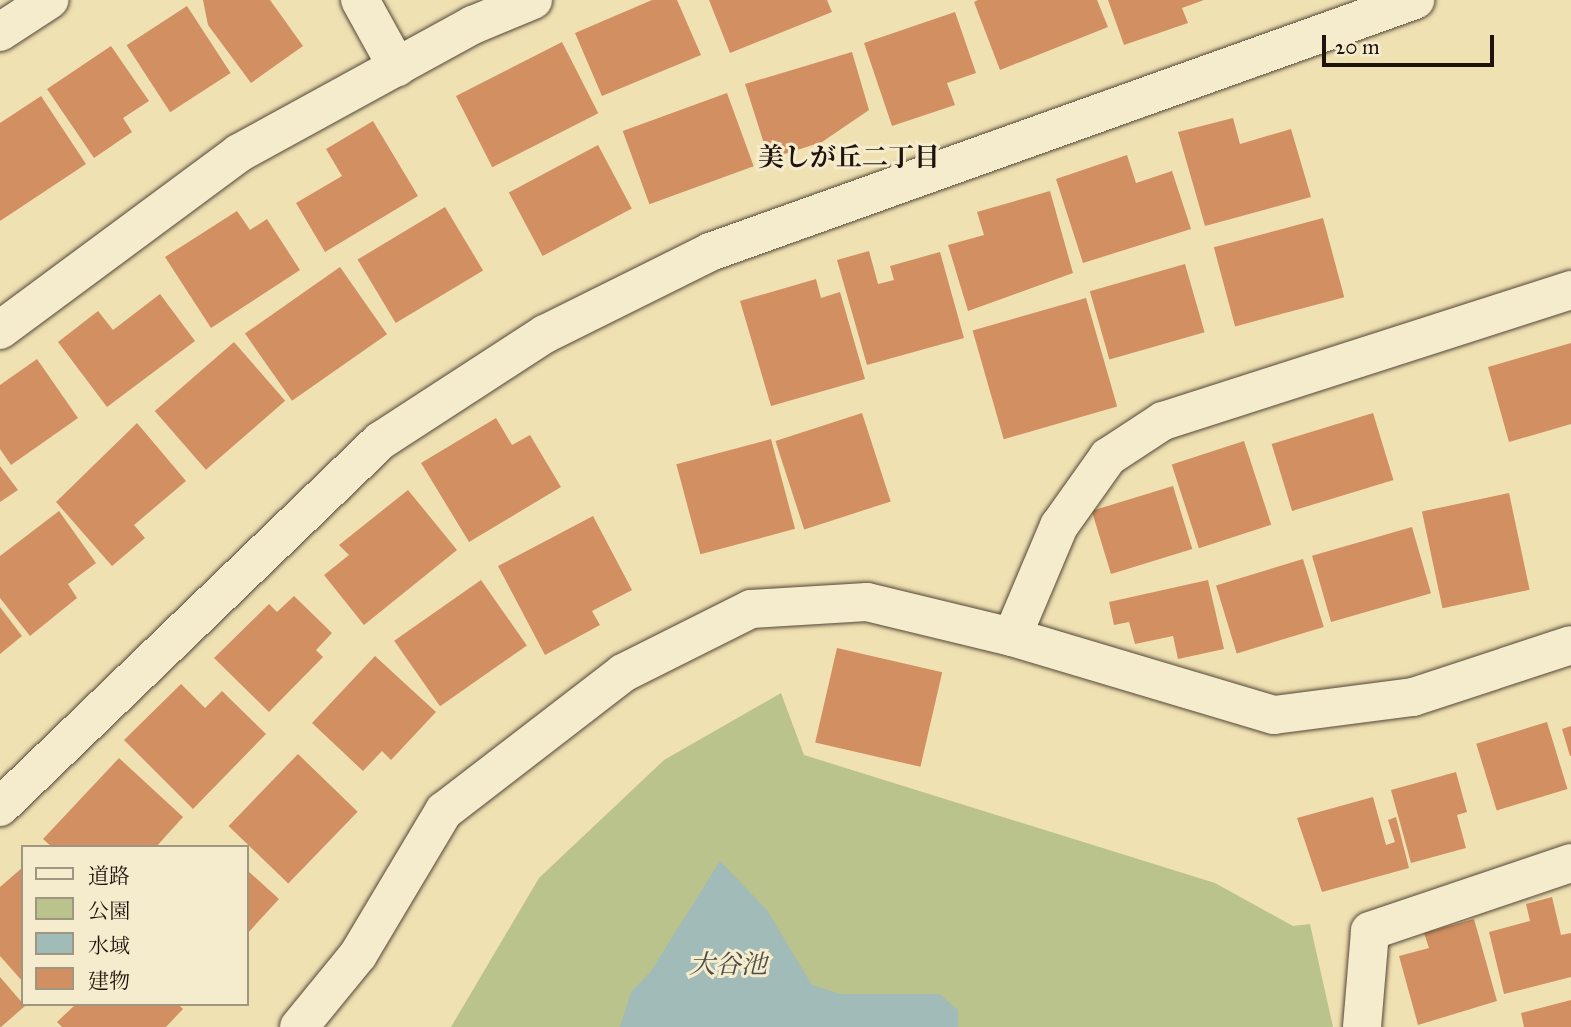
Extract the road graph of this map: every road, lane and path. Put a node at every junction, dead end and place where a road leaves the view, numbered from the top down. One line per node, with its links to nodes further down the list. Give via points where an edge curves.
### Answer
1 (50, 0): 5 (street)
2 (360, 0): 6 (street)
3 (533, 0): 6 (street)
4 (1415, 0): 11 (street, via 710,252 545,334 380,440)
5 (0, 32)
6 (397, 67): 8 (street, via 239,153)
7 (1571, 290): 9 (street, via 1163,421 1108,457 1059,526)
8 (0, 330)
9 (1012, 637): 10 (street, via 1274,715 1413,697); 13 (street, via 867,602 751,610 623,673 444,811 358,955)
10 (1571, 645)
11 (0, 807)
12 (1571, 863): 14 (street, via 1370,931)
13 (299, 1027)
14 (1362, 1027)

